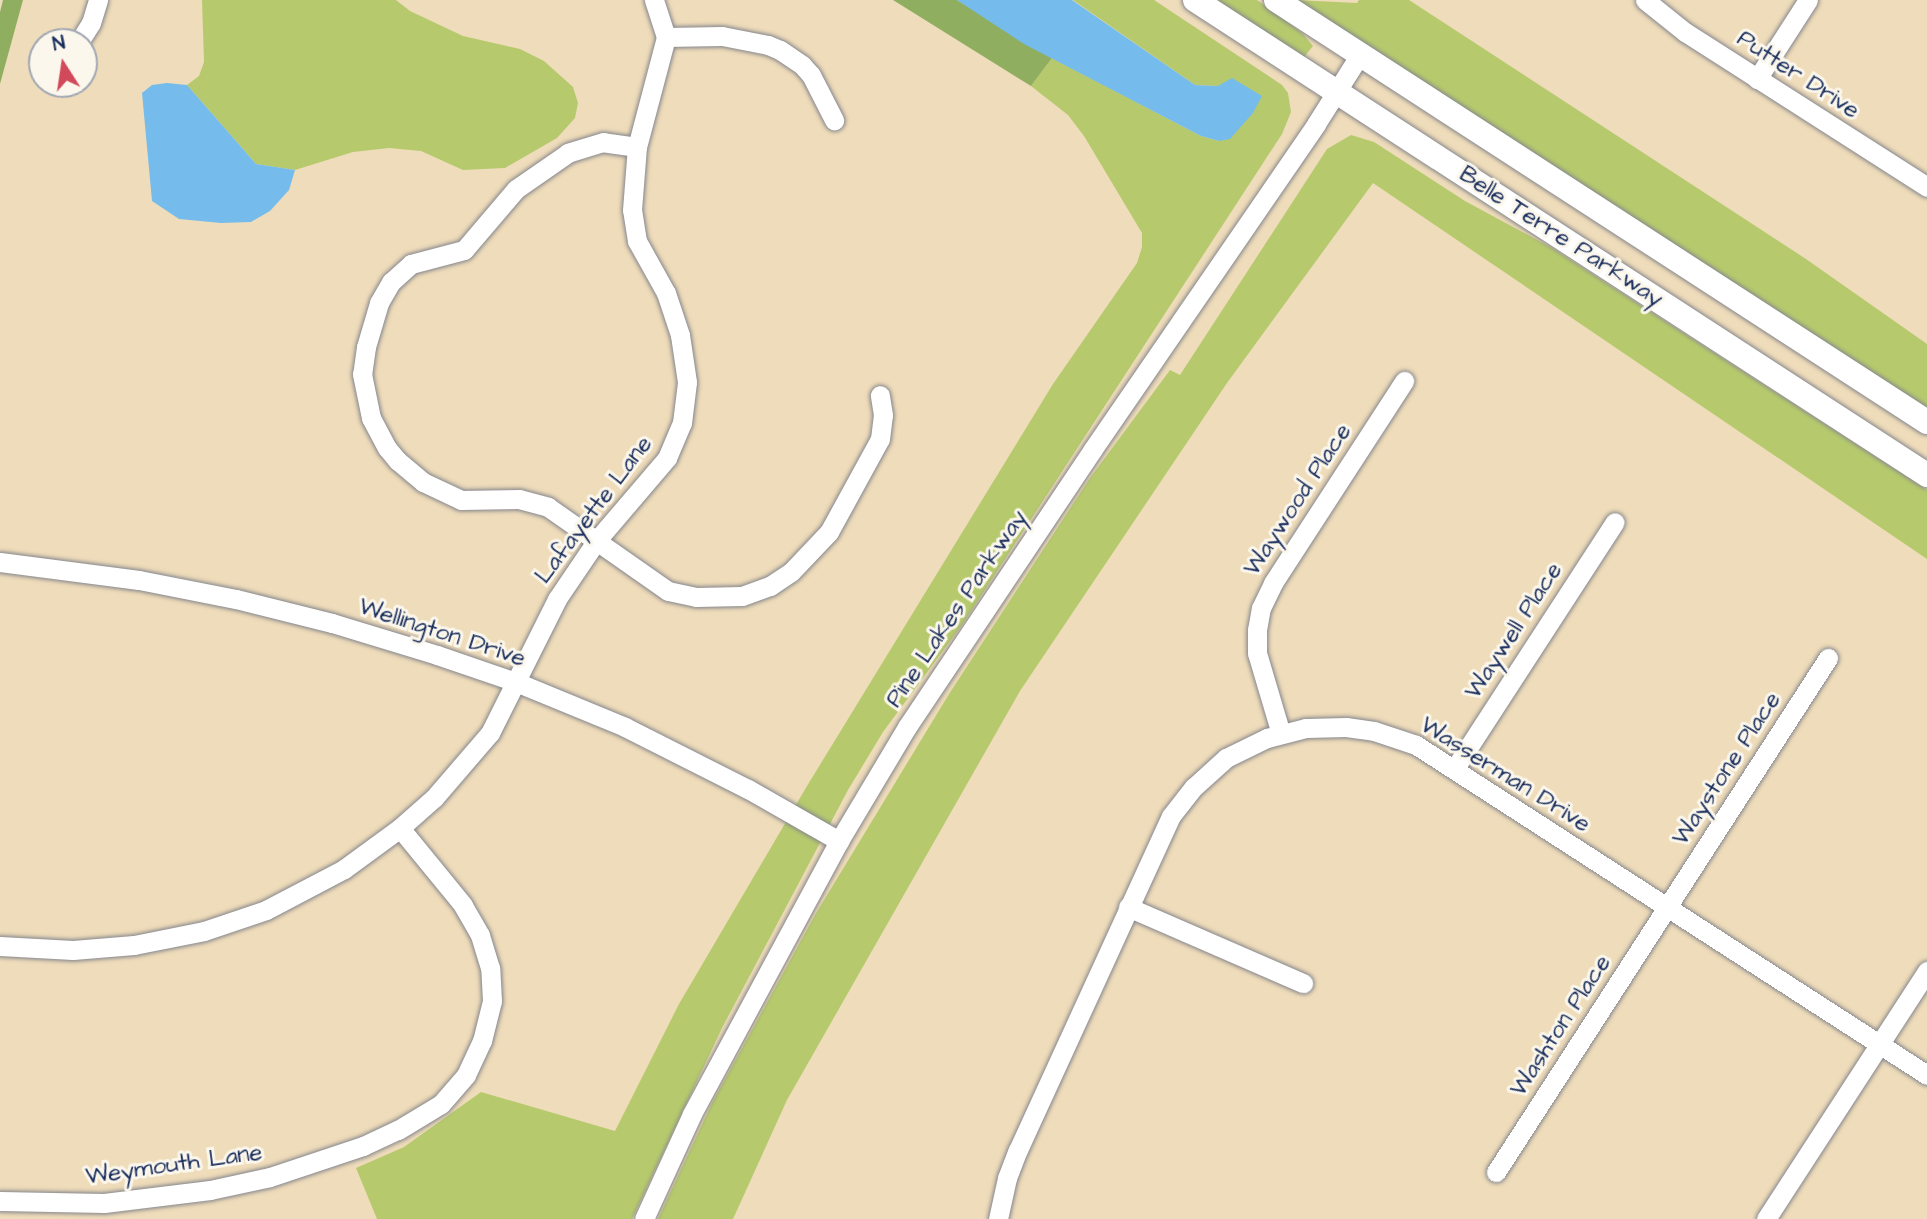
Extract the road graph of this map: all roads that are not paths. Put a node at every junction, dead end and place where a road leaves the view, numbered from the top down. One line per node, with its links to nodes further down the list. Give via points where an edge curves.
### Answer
1 (98, 0): 7 (street)
2 (654, 0): 8 (street)
3 (1195, 0): 11 (main road, Belle Terre Parkway)
4 (1276, 0): 9 (main road, Belle Terre Parkway)
5 (1645, 0): 10 (street, Putter Drive)
6 (1808, 0): 10 (street)
7 (88, 28)
8 (666, 37): 12 (street, via 722,36 780,50 811,75); 13 (street, Lafayette Lane)
9 (1359, 56): 11 (street, Pine Lakes Parkway); 17 (main road, Belle Terre Parkway)
10 (1758, 79): 14 (street, Putter Drive)
11 (1337, 93): 18 (main road, Belle Terre Parkway); 27 (street, Pine Lakes Parkway, via 907,727)
12 (834, 120)
13 (637, 147): 20 (street, Lafayette Lane, via 633,228 674,314 685,359 686,404 667,458); 20 (street, via 603,142 568,153 516,188 464,250 422,260 401,271 384,290 362,362 366,403 378,434 398,461 423,482 461,500 535,502 562,514)
14 (1927, 187)
15 (1404, 381): 24 (street, Waywood Place, via 1261,608 1257,653)
16 (880, 395): 20 (street, via 880,439 829,532 800,565 770,586 742,596 678,594 653,582)
17 (1927, 422)
18 (1927, 475)
19 (1615, 522): 25 (street, Waywell Place)
20 (597, 540): 23 (street, Lafayette Lane, via 557,599)
21 (0, 562): 23 (street, Wellington Drive, via 139,580 236,599 388,639)
22 (1828, 658): 28 (street, Waystone Place)
23 (516, 682): 26 (street, Lafayette Lane, via 481,744 434,798); 27 (street, Wellington Drive, via 647,738)
24 (1280, 734): 25 (street, Wasserman Drive, via 1332,726 1374,731 1406,740); 29 (street, Wasserman Drive, via 1226,758 1185,796 1165,827)
25 (1455, 768): 28 (street, Wasserman Drive)
26 (400, 828): 30 (street, Lafayette Lane, via 305,891 204,931 101,949); 36 (street, Weymouth Lane, via 472,919 490,968 492,1001 482,1041 466,1075 440,1104 363,1146 270,1177 104,1203)
27 (839, 841): 37 (street, Pine Lakes Parkway, via 692,1114)
28 (1667, 906): 33 (street, Wasserman Drive); 35 (street, Washton Place)
29 (1128, 907): 32 (street); 38 (street, Wasserman Drive, via 1015,1157)
30 (0, 946)
31 (1927, 971): 33 (street)
32 (1303, 983)
33 (1880, 1044): 34 (street, Wasserman Drive); 39 (street)
34 (1927, 1075)
35 (1496, 1172)
36 (0, 1201)
37 (644, 1219)
38 (998, 1219)
39 (1766, 1219)

